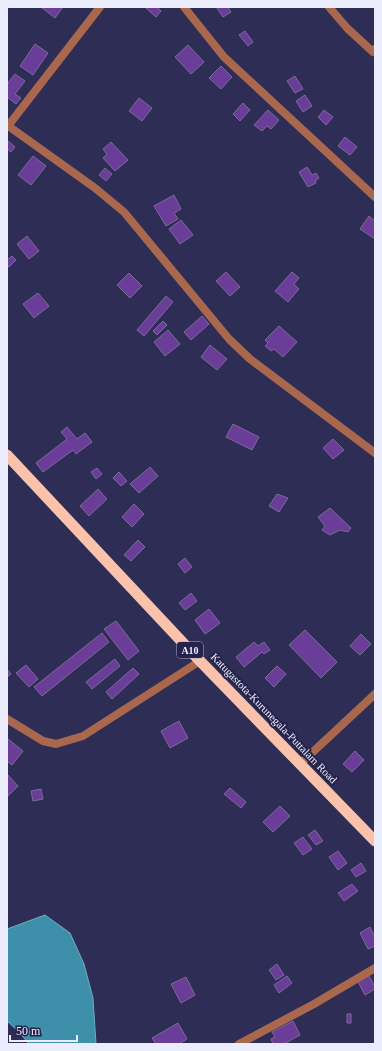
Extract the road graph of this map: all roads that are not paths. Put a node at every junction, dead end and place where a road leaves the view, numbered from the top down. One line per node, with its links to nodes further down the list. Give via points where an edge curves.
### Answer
1 (100, 7): 5 (street)
2 (184, 7): 6 (street, via 224,57)
3 (329, 7): 4 (street, via 352,33 373,52)
4 (375, 49)
5 (8, 125): 7 (street, via 124,212 228,339 250,359)
6 (375, 198)
7 (375, 453)
8 (7, 455): 9 (highway, Katugastota-Kurunegala-Puttalam Road / A10)
9 (200, 661): 11 (street, via 84,736 56,744 44,741); 12 (highway, Katugastota-Kurunegala-Puttalam Road / A10)
10 (375, 694): 12 (street)
11 (7, 719)
12 (300, 764): 13 (highway, Katugastota-Kurunegala-Puttalam Road / A10)
13 (375, 841)
14 (375, 968): 15 (street)
15 (238, 1044)

